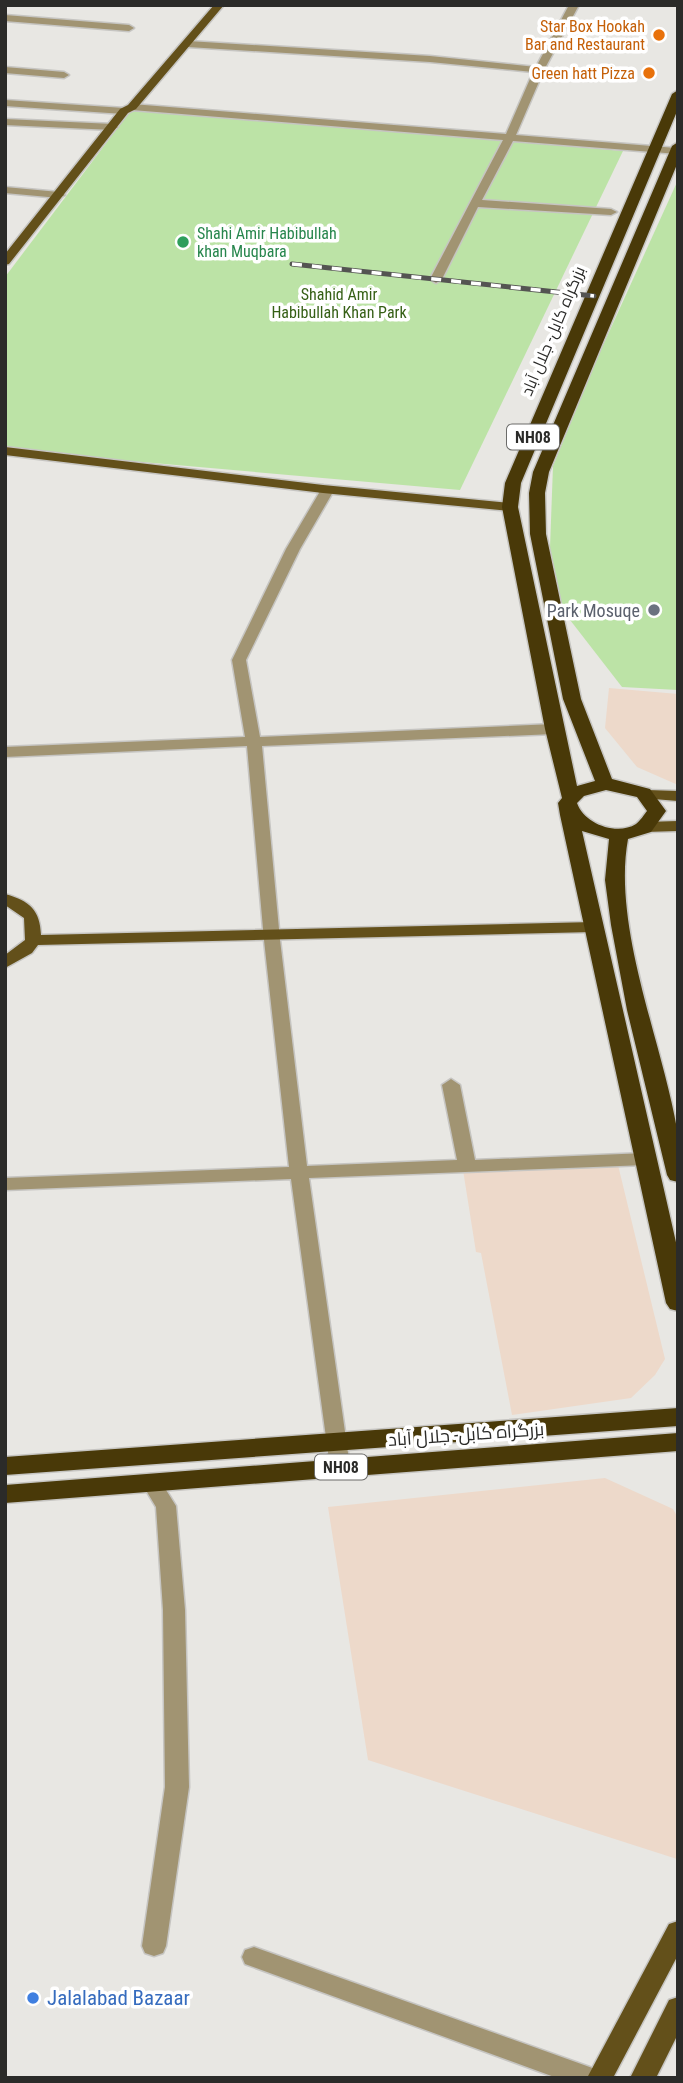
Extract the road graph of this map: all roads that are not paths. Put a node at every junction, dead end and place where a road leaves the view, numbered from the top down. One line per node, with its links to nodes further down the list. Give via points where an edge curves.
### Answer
1 (219, 5): 5 (main road)
2 (574, 5): 7 (street)
3 (5, 18): 4 (street)
4 (129, 28)
5 (188, 44): 7 (street); 11 (main road)
6 (5, 70): 8 (street)
7 (539, 70): 14 (street)
8 (64, 75)
9 (678, 94): 16 (highway, بزرگراه کابل- جلال آباد / NH08)
10 (5, 103): 11 (street)
11 (128, 109): 13 (main road); 14 (street)
12 (5, 122): 13 (street)
13 (113, 127): 18 (main road)
14 (511, 137): 16 (street); 19 (street)
15 (677, 148): 16 (street); 29 (highway, NH08, via 541,472 537,493 538,534 572,699)
16 (655, 149): 25 (highway, بزرگراه کابل- جلال آباد / NH08, via 513,483)
17 (5, 190): 18 (street)
18 (59, 195): 21 (main road)
19 (475, 203): 20 (street); 22 (street)
20 (611, 212)
21 (5, 262)
22 (436, 279)
23 (5, 451): 24 (main road)
24 (323, 489): 25 (main road); 27 (street, via 327,492 293,549 239,660)
25 (510, 507): 26 (highway, بزرگراه کابل- جلال آباد / NH08)
26 (554, 729): 27 (street); 32 (highway, بزرگراه کابل- جلال آباد / NH08)
27 (254, 743): 28 (street); 38 (street)
28 (5, 752)
29 (606, 784): 30 (highway); 32 (highway, via 591,786)
30 (647, 795): 31 (main road); 34 (highway, via 657,811)
31 (678, 796)
32 (570, 807): 35 (highway, via 589,829); 37 (highway, بزرگراه کابل- جلال آباد / NH08)
33 (678, 826): 34 (main road)
34 (646, 827): 35 (highway)
35 (619, 834): 45 (highway, via 614,855 616,898 635,999)
36 (5, 899): 39 (main road, via 32,917)
37 (594, 928): 38 (main road); 42 (highway, بزرگراه کابل- جلال آباد / NH08)
38 (271, 934): 39 (main road); 44 (street)
39 (33, 940): 40 (main road)
40 (5, 962)
41 (451, 1085): 43 (street)
42 (646, 1159): 43 (street); 47 (highway, بزرگراه کابل- جلال آباد / NH08)
43 (467, 1165): 44 (street)
44 (299, 1173): 46 (street); 49 (street)
45 (678, 1175)
46 (5, 1184)
47 (678, 1303)
48 (678, 1417): 49 (highway, بزرگراه کابل- جلال آباد / NH08)
49 (336, 1441): 51 (highway, بزرگراه کابل- جلال آباد / NH08); 52 (street)
50 (678, 1442): 52 (highway, بزرگراه کابل- جلال آباد / NH08)
51 (5, 1466)
52 (340, 1467): 53 (highway, بزرگراه کابل- جلال آباد / NH08)
53 (151, 1482): 54 (highway, بزرگراه کابل- جلال آباد / NH08); 56 (street, via 166,1506 174,1610 177,1787)
54 (5, 1494)
55 (678, 1931): 60 (main road)
56 (154, 1946)
57 (254, 1957): 59 (street)
58 (678, 2008): 61 (main road)
59 (589, 2078)
60 (600, 2078)
61 (643, 2078)

